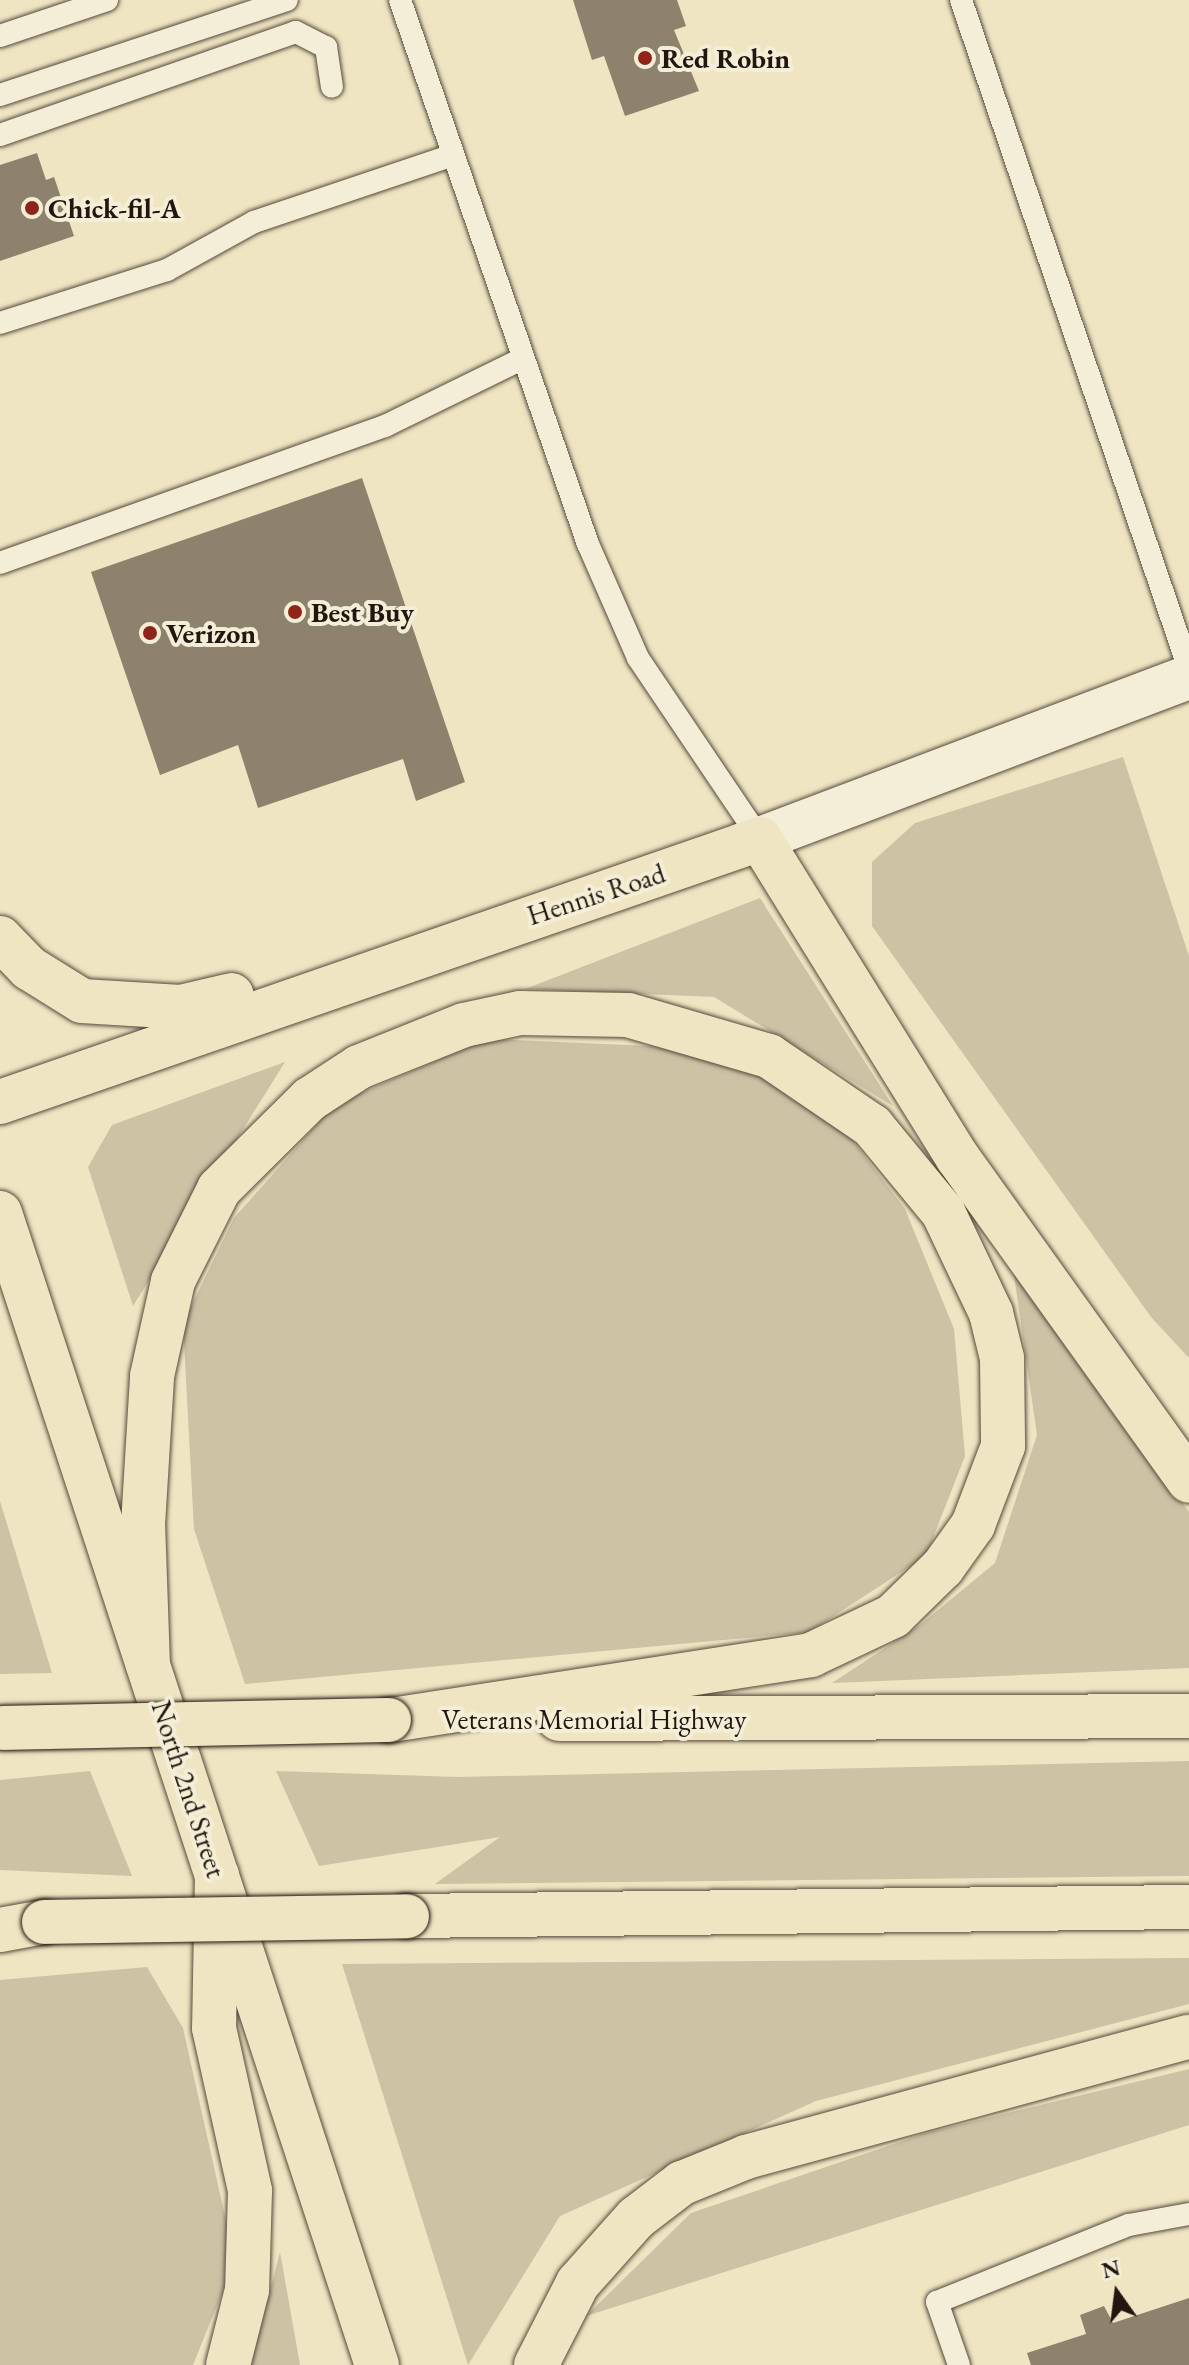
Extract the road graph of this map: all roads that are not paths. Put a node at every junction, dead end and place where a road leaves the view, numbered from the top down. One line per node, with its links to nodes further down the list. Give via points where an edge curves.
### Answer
1 (107, 0): 5 (lane)
2 (287, 0): 7 (lane)
3 (400, 0): 9 (lane)
4 (961, 0): 13 (lane)
5 (0, 36)
6 (332, 87): 8 (lane, via 326,47 296,32)
7 (0, 95)
8 (0, 135)
9 (450, 156): 10 (lane, via 254,222 167,270); 11 (lane)
10 (0, 323)
11 (522, 359): 12 (lane, via 385,426); 15 (lane, via 638,658)
12 (0, 563)
13 (1189, 669)
14 (1189, 677): 15 (street, Hennis Road)
15 (760, 839): 17 (main road, Hennis Road); 20 (main road, via 958,1158)
16 (0, 938): 17 (main road, via 29,968 82,1001 121,1008 181,1007 313,968)
17 (374, 968): 18 (main road, Hennis Road)
18 (0, 1102)
19 (0, 1213): 21 (main road, North 2nd Street)
20 (1189, 1481)
21 (148, 1665): 23 (main road, via 143,1525 152,1376 173,1281 219,1189 310,1099 359,1067 464,1025 520,1013 628,1015 769,1056 872,1126 943,1212 991,1313 1002,1358 1003,1446 973,1525 943,1567 893,1616 811,1655); 25 (main road, North 2nd Street)
22 (1189, 1716): 23 (main road, Veterans Memorial Highway)
23 (389, 1720): 24 (main road, Veterans Memorial Highway, bridge)
24 (2, 1728)
25 (217, 1875): 32 (main road, via 214,2028 250,2191 247,2290); 33 (main road, North 2nd Street)
26 (1189, 1907): 28 (main road, bridge)
27 (0, 1922): 28 (main road)
28 (44, 1922): 29 (main road)
29 (0, 1930)
30 (1189, 2037): 34 (main road, via 746,2157 682,2183 636,2218 578,2283)
31 (1189, 2214): 35 (lane, via 1129,2225 937,2302)
32 (228, 2365)
33 (377, 2365)
34 (536, 2365)
35 (959, 2365)

